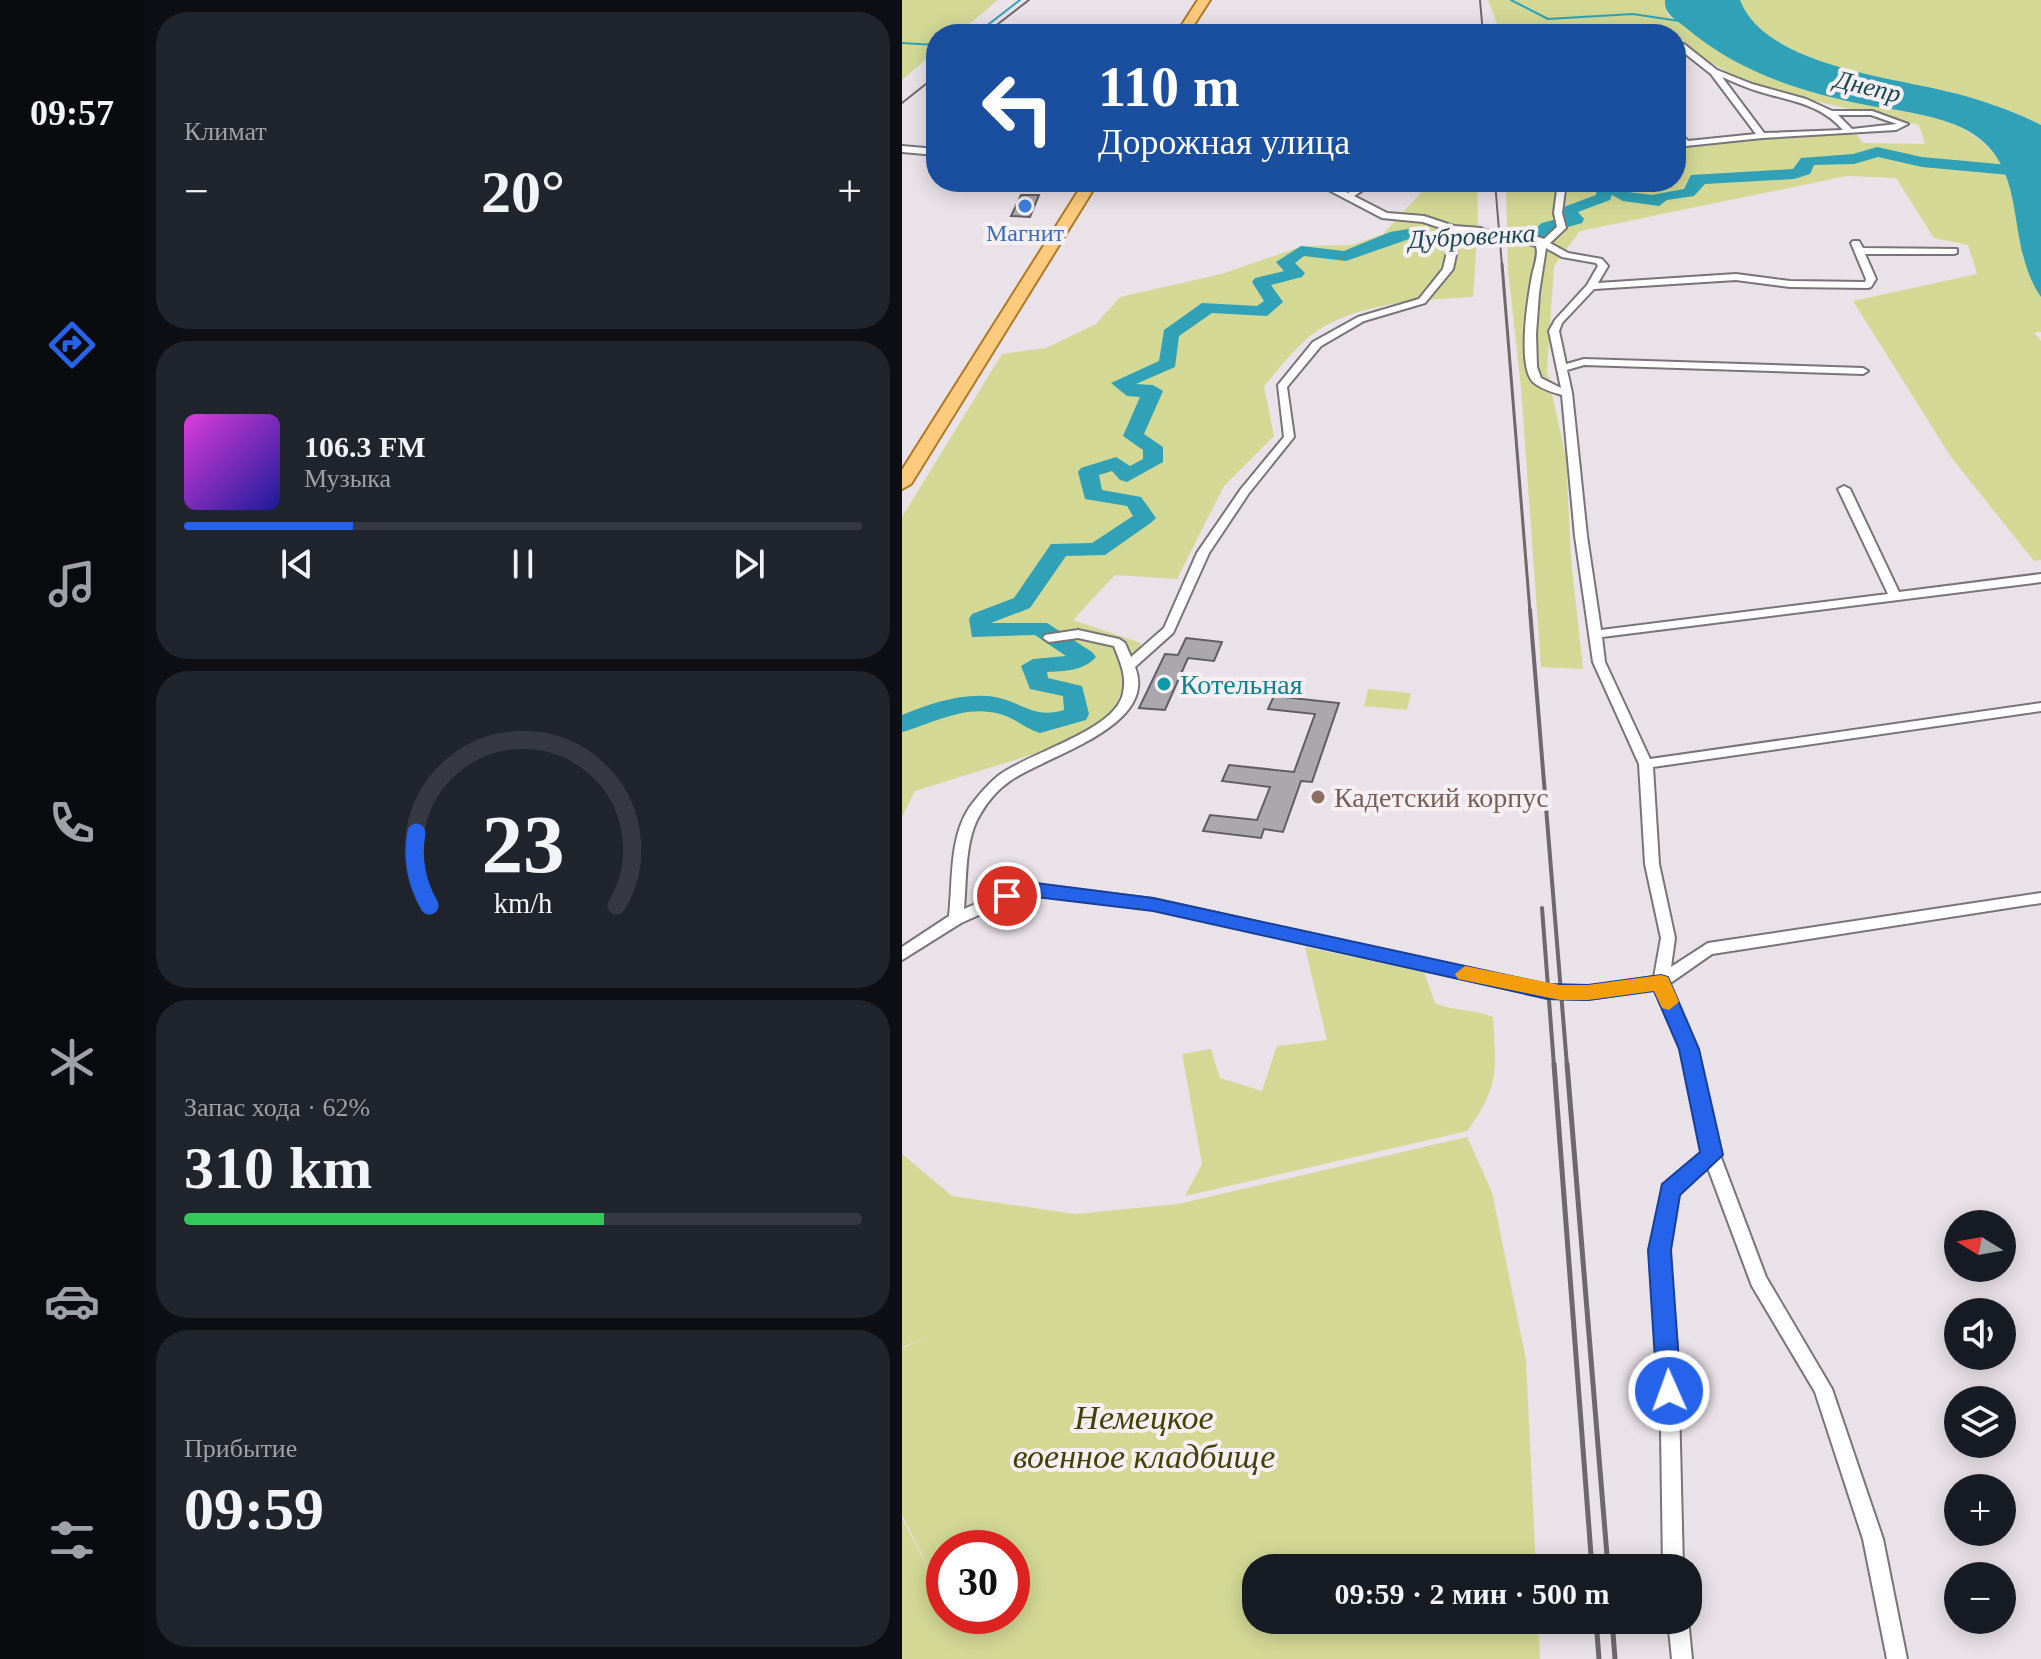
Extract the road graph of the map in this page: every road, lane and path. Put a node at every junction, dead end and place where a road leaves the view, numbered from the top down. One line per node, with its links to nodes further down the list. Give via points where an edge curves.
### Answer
1 (1204, 0): 2 (main road)
2 (1189, 24)
3 (1686, 50): 4 (street)
4 (1714, 72): 5 (street); 7 (street)
5 (1833, 113): 6 (street); 6 (street, via 1872,113 1904,124)
6 (1850, 132): 7 (street)
7 (1762, 136): 8 (street)
8 (1686, 144)
9 (902, 149): 10 (street)
10 (926, 151)
11 (1085, 192): 26 (main road)
12 (1341, 192): 15 (street)
13 (1355, 192): 15 (street)
14 (1561, 192): 20 (street, via 1562,228)
15 (1349, 196): 17 (street, via 1385,216 1424,219)
16 (1481, 231): 17 (street)
17 (1468, 232): 32 (street, via 1454,244 1448,269 1422,301 1361,319 1317,344 1282,387 1289,437 1203,553 1169,630)
18 (1501, 235): 19 (street)
19 (1525, 240): 20 (street); 25 (street, via 1540,244 1543,251 1537,263 1528,355 1534,375 1545,386)
20 (1546, 242): 22 (street, via 1565,255 1599,261 1603,266)
21 (1954, 251): 22 (street, via 1858,247 1871,279 1860,286 1754,277)
22 (1591, 286): 23 (street, via 1554,331)
23 (1563, 368): 24 (street, via 1584,362); 25 (street)
24 (1863, 371)
25 (1567, 393): 30 (street)
26 (902, 484)
27 (1844, 489): 29 (street)
28 (2041, 578): 29 (street)
29 (1895, 596): 30 (street)
30 (1595, 634): 34 (street, via 1599,662)
31 (1049, 638): 32 (street, via 1078,634 1119,643)
32 (1131, 664): 36 (street, via 1131,688 1110,723 1003,779 969,821)
33 (2041, 707): 34 (street)
34 (1646, 764): 38 (street, via 1652,864 1668,938)
35 (2041, 898): 38 (street, via 1708,949)
36 (956, 919): 37 (street); 38 (street, via 1007,896 1036,890 1153,904 1548,992 1588,993)
37 (902, 954)
38 (1661, 982): 39 (street, via 1689,1049)
39 (1712, 1155): 40 (street, via 1670,1191 1659,1250 1669,1361); 43 (street, via 1758,1280 1823,1389 1873,1539)
40 (1673, 1554)
41 (1679, 1634): 42 (street)
42 (1682, 1659)
43 (1897, 1659)

